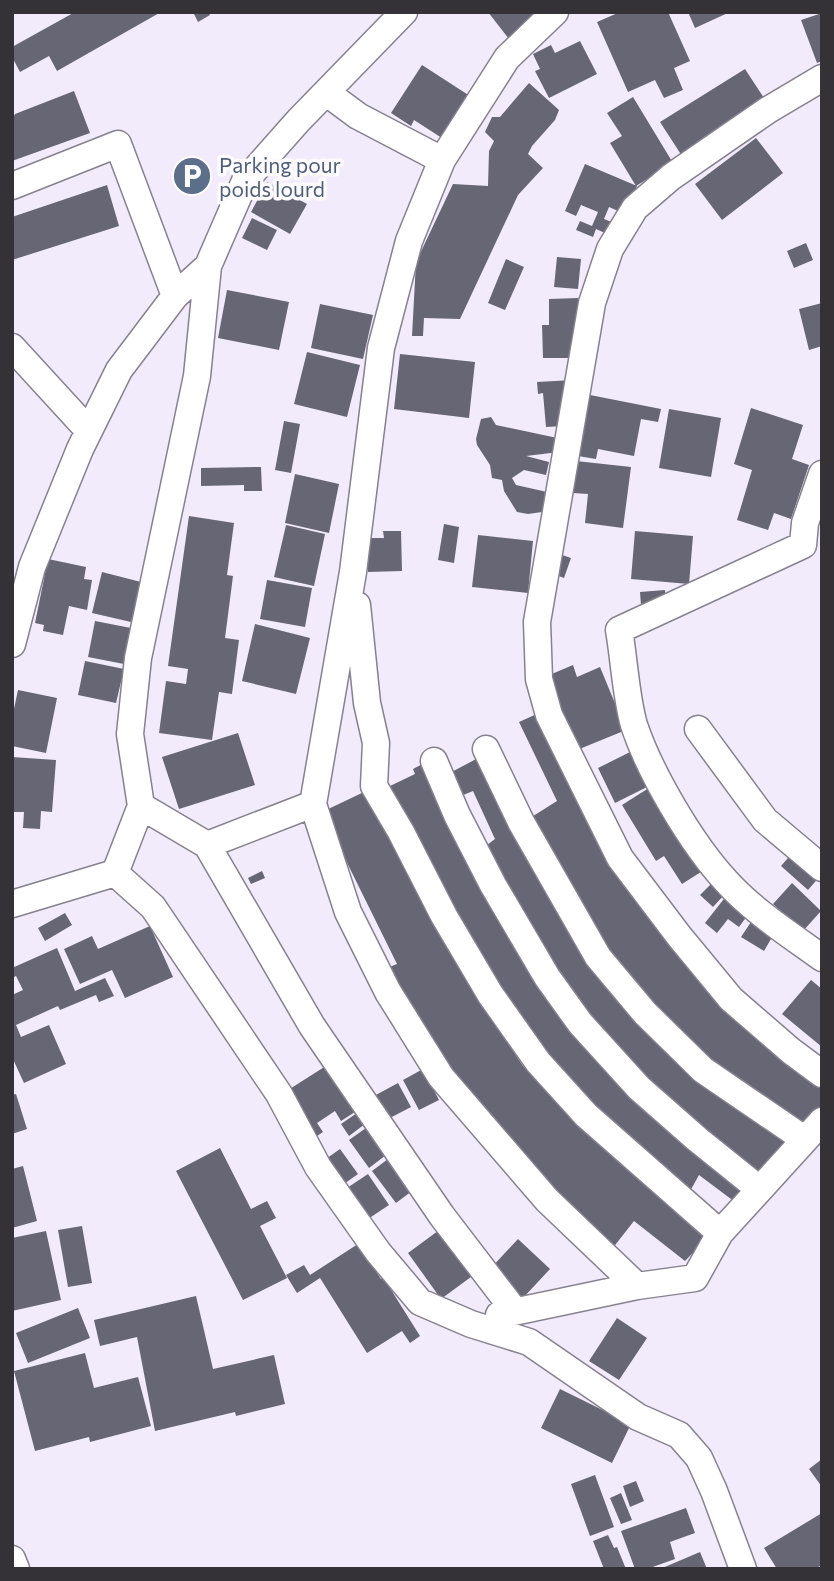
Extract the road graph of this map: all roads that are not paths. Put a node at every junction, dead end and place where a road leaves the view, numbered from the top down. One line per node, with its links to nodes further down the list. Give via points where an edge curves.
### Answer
1 (404, 12): 4 (street)
2 (555, 12): 5 (street, via 507,58)
3 (822, 78): 25 (street, via 671,177 635,208 610,248 592,303 536,649 549,715 620,858 731,999)
4 (327, 93): 5 (street, via 358,116); 7 (street, via 245,181)
5 (442, 160): 12 (street, via 409,241 381,348)
6 (12, 186): 8 (street, via 118,144)
7 (208, 266): 8 (street); 19 (street, via 197,376 138,658 130,734)
8 (175, 296): 10 (street, via 119,370)
9 (12, 346): 10 (street)
10 (89, 430): 13 (street)
11 (822, 474): 24 (street, via 805,523 803,545 619,630 634,723 656,777 726,881)
12 (354, 572): 18 (street); 28 (street, via 367,703 376,743 374,786 444,916 490,994 538,1062 586,1115)
13 (16, 606): 14 (street)
14 (12, 644)
15 (698, 729): 21 (street, via 765,820)
16 (486, 749): 26 (street, via 521,822 598,957 645,1013 703,1070)
17 (435, 761): 27 (street, via 493,885 580,1023 639,1088)
18 (313, 804): 20 (street); 29 (street, via 348,912 387,992 441,1077 547,1200)
19 (141, 806): 20 (street); 22 (street)
20 (207, 845): 30 (street, via 312,1026 442,1216)
21 (822, 869)
22 (115, 873): 23 (street); 31 (street, via 153,907 279,1094 318,1167 378,1252 420,1302)
23 (12, 904)
24 (822, 958)
25 (822, 1074)
26 (813, 1130): 27 (street)
27 (759, 1189): 28 (street)
28 (720, 1233): 29 (street, via 695,1278)
29 (637, 1286): 30 (street)
30 (514, 1310): 31 (street)
31 (471, 1324): 34 (street, via 528,1342 638,1417 679,1435 699,1458)
32 (12, 1559): 33 (street)
33 (16, 1569)
34 (743, 1569)

